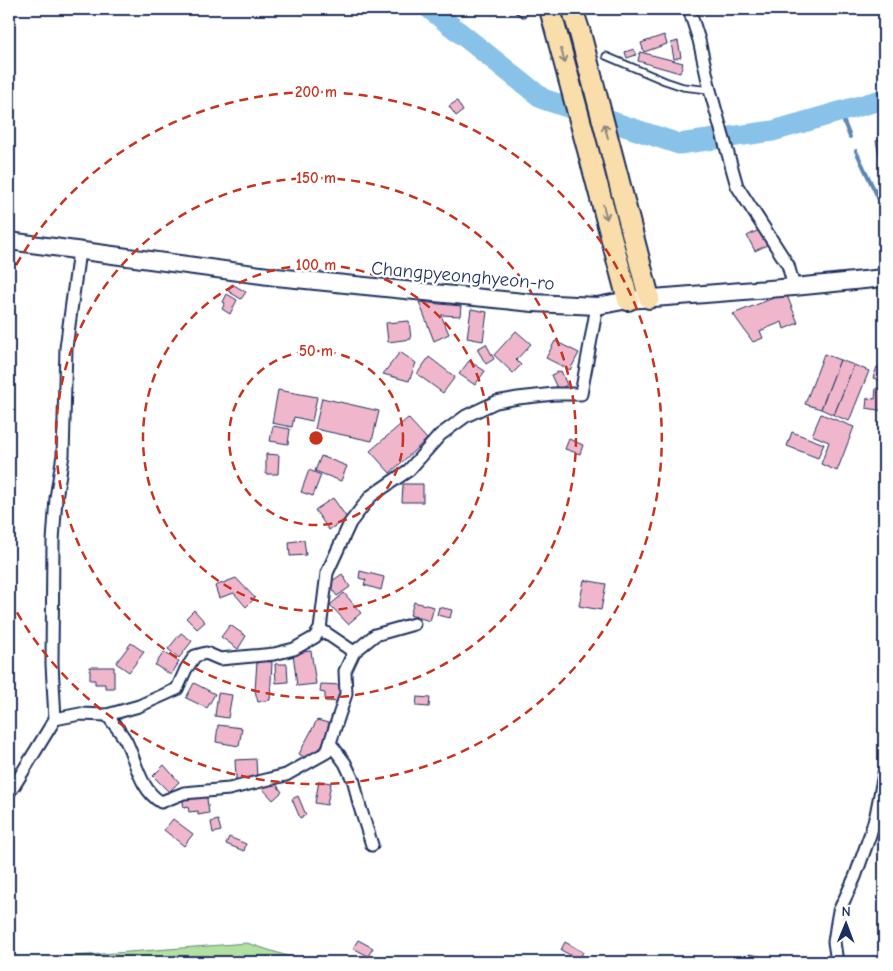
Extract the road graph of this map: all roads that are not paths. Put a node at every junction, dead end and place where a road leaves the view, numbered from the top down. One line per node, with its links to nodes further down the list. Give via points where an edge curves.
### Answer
1 (517, 9): 5 (lane)
2 (550, 9): 13 (highway, one-way to 13, bridge)
3 (572, 9): 12 (highway, one-way to 3, bridge)
4 (689, 9): 7 (street)
5 (523, 13)
6 (606, 56): 7 (lane, via 683,87)
7 (710, 90): 11 (street, via 738,186 788,265)
8 (9, 241): 9 (main road, Changpyeonghyeon-ro)
9 (80, 251): 14 (main road, Changpyeonghyeon-ro, via 276,278); 19 (street, via 66,348 63,455 53,540)
10 (884, 278): 11 (main road, Changpyeonghyeon-ro)
11 (794, 287): 12 (main road, Changpyeonghyeon-ro)
12 (649, 298): 13 (main road, Changpyeonghyeon-ro)
13 (628, 300): 14 (main road, Changpyeonghyeon-ro)
14 (597, 306): 16 (street, via 581,394 554,394 496,402 466,416 440,435 409,470 371,496 350,523 327,573)
15 (414, 624): 17 (street, via 375,635)
16 (320, 629): 17 (street); 18 (street, via 294,649 274,654 220,659 206,653 195,656 177,690)
17 (354, 652): 20 (street, via 345,672 346,694)
18 (107, 715): 19 (street, via 80,714); 20 (street, via 125,740 144,782 154,797 162,802 184,793 229,789 286,775 327,752)
19 (55, 719): 22 (street)
20 (330, 744): 23 (street, via 345,763 354,782)
21 (884, 774): 24 (street, via 870,834 836,922)
22 (9, 792)
23 (372, 845)
24 (837, 962)

